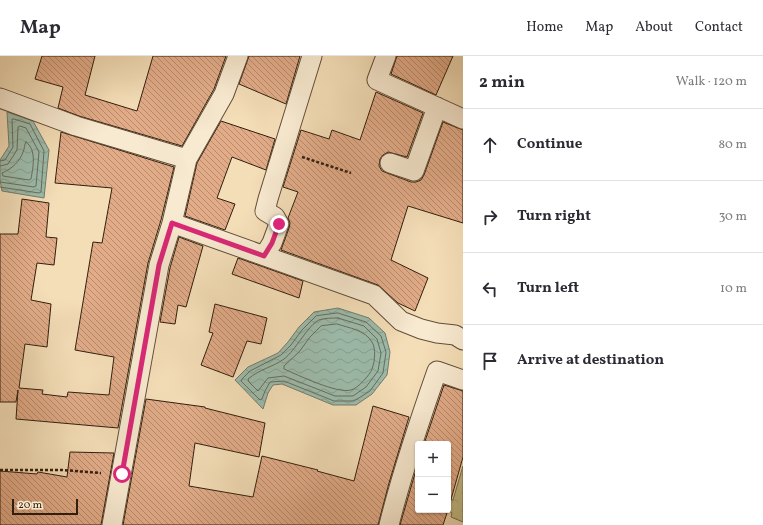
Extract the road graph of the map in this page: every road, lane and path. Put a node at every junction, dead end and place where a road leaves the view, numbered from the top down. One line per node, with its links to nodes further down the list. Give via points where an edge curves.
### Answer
1 (238, 56): 8 (street, via 224,94)
2 (312, 56): 7 (street)
3 (386, 56): 5 (street, via 377,80)
4 (0, 98): 8 (street, via 76,126)
5 (437, 107): 6 (street); 9 (street, via 414,171)
6 (463, 119)
7 (282, 150): 10 (path); 12 (street, via 265,211 275,216 279,224)
8 (187, 159): 11 (street)
9 (390, 163)
10 (351, 173)
11 (172, 223): 12 (street); 16 (street, via 159,265)
12 (264, 256): 13 (street, via 374,296 401,321 421,329 455,335)
13 (463, 340)
14 (463, 380): 18 (street, via 437,371 418,424)
15 (0, 470): 16 (path, via 62,470)
16 (122, 474): 17 (street)
17 (112, 525)
18 (389, 525)

